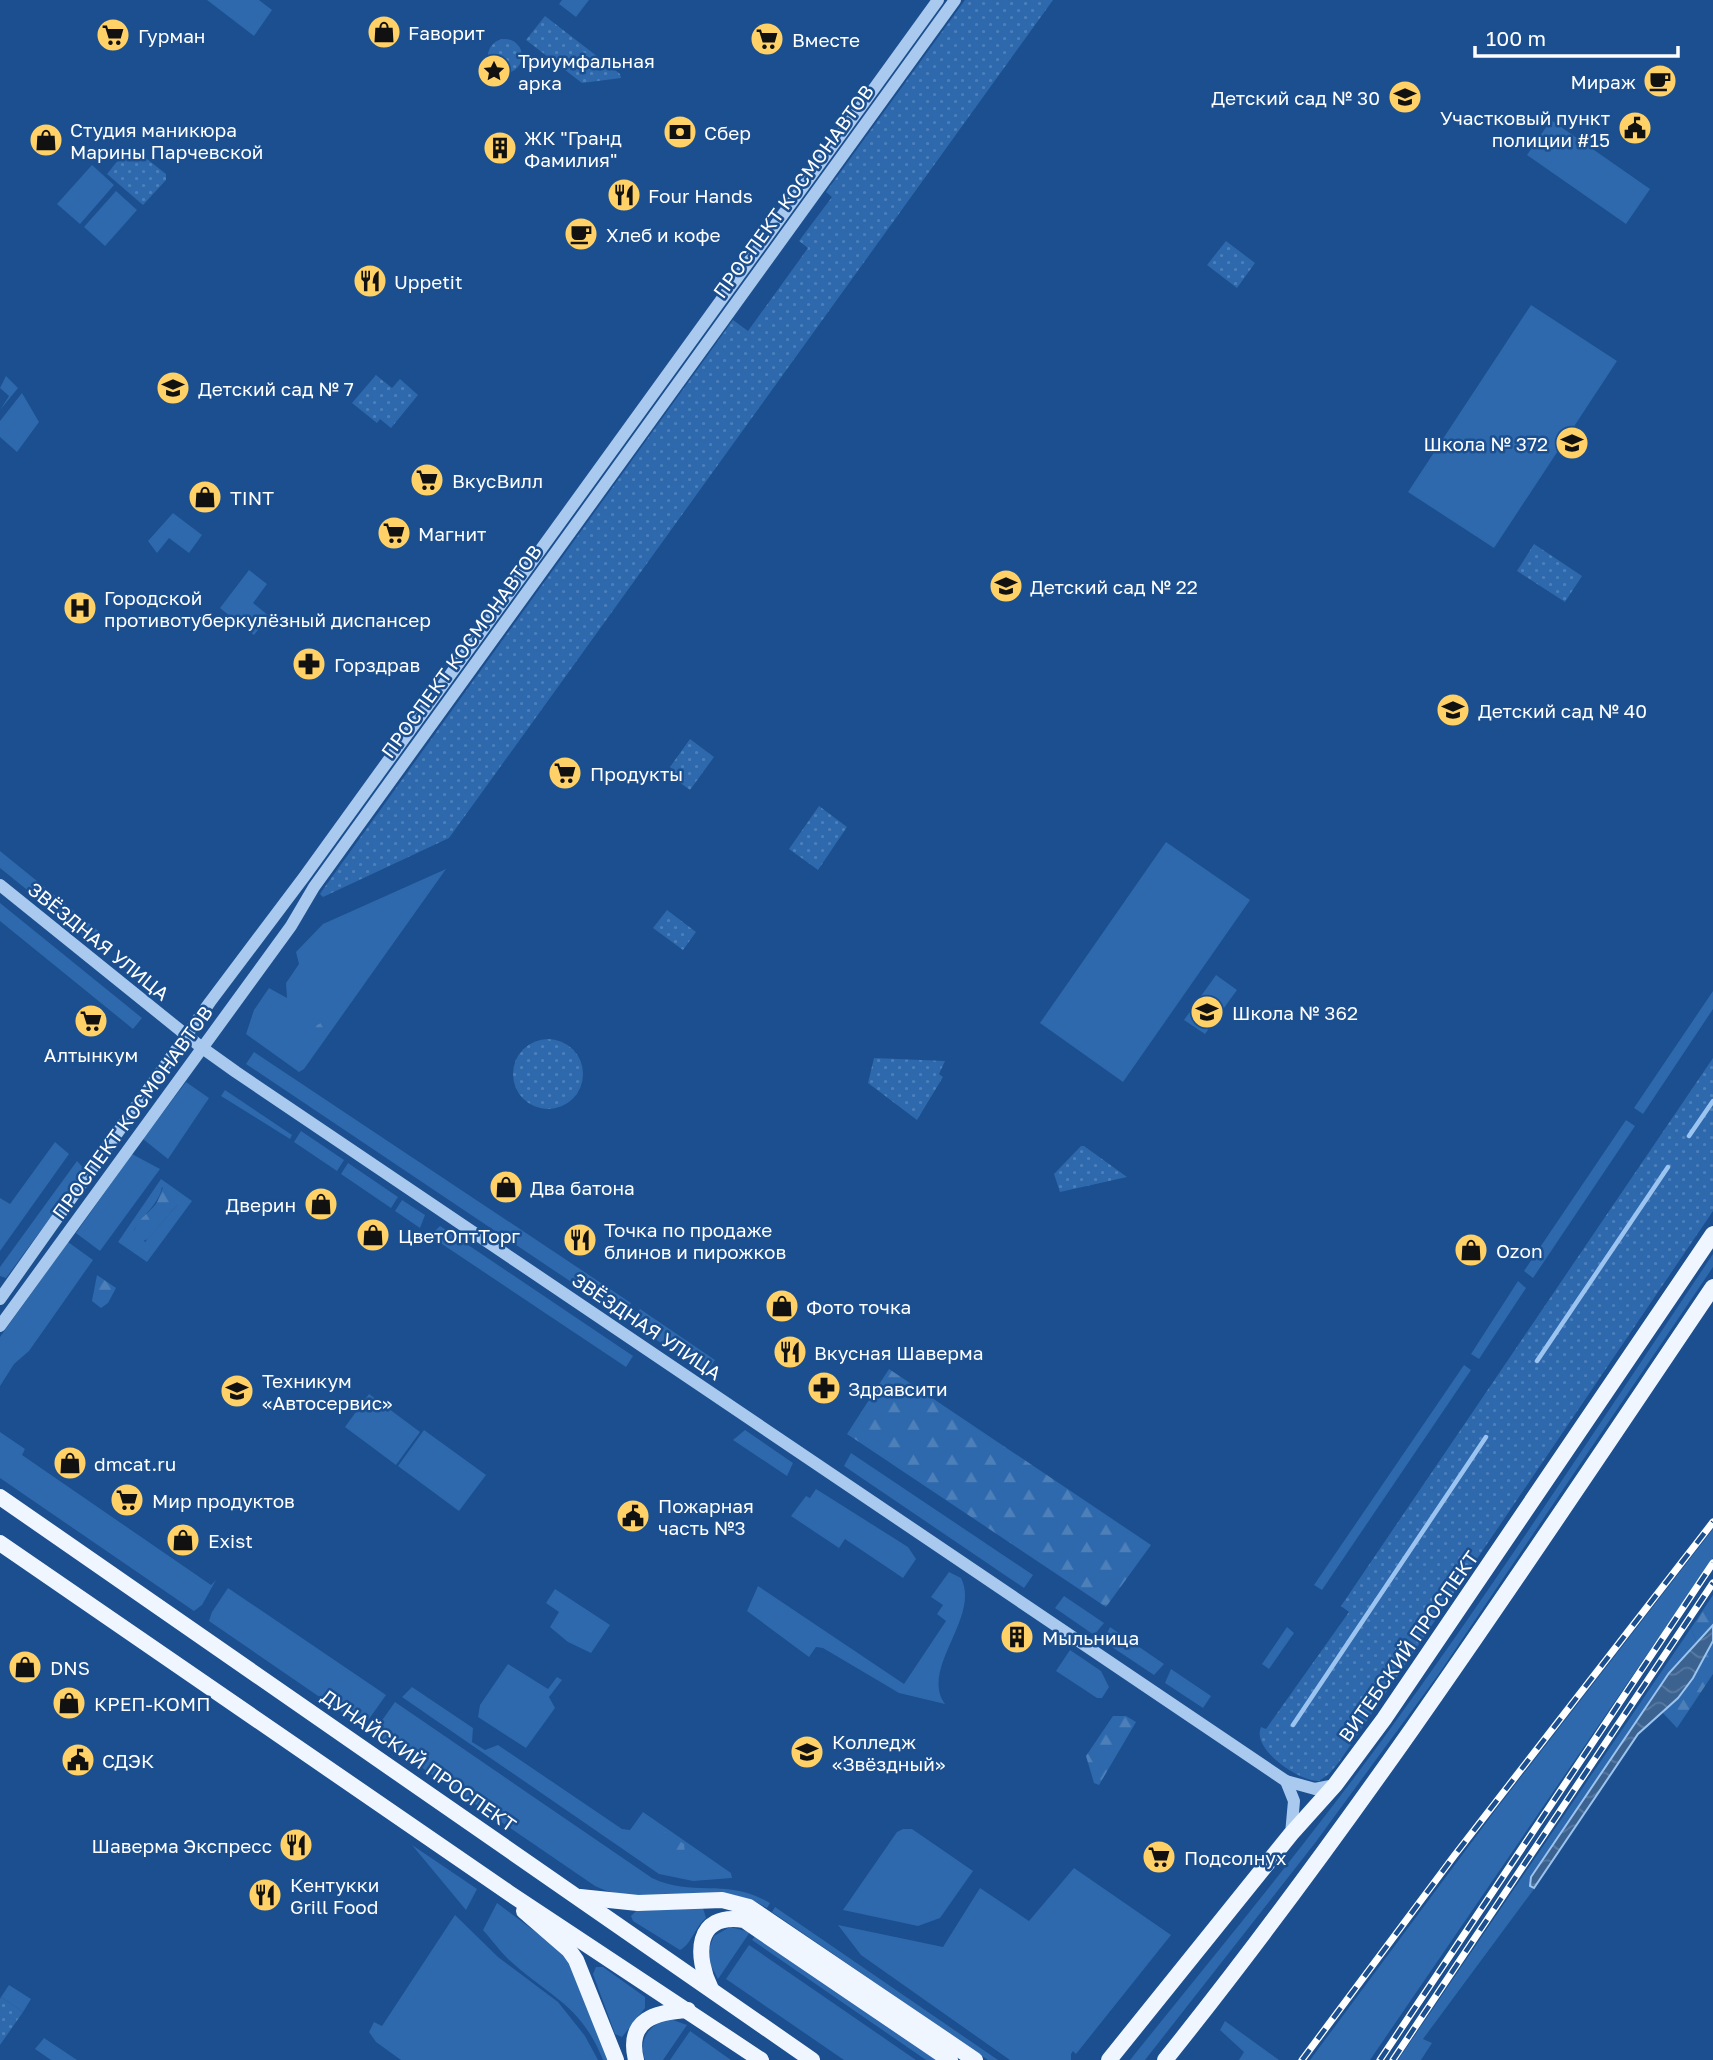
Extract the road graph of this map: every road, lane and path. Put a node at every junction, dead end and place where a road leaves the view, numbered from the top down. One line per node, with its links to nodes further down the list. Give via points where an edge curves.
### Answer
1 (937, 0): 4 (street, ПРОСПЕКТ КОСМОНАВТОВ)
2 (956, 0): 5 (street, ПРОСПЕКТ КОСМОНАВТОВ)
3 (0, 885): 4 (street, ЗВЁЗДНАЯ УЛИЦА)
4 (187, 1036): 5 (street, ЗВЁЗДНАЯ УЛИЦА); 8 (street, ПРОСПЕКТ КОСМОНАВТОВ)
5 (201, 1047): 9 (street, ПРОСПЕКТ КОСМОНАВТОВ); 12 (street, ЗВЁЗДНАЯ УЛИЦА)
6 (1713, 1234): 13 (main road, ВИТЕБСКИЙ ПРОСПЕКТ, via 1475,1589)
7 (1713, 1287): 26 (main road, via 1419,1721)
8 (0, 1299)
9 (0, 1326)
10 (0, 1497): 16 (main road, ДУНАЙСКИЙ ПРОСПЕКТ)
11 (0, 1544): 15 (main road)
12 (1286, 1781): 13 (street, via 1315,1789); 14 (street, via 1294,1801)
13 (1335, 1785): 14 (main road, ВИТЕБСКИЙ ПРОСПЕКТ)
14 (1291, 1834): 25 (main road, ВИТЕБСКИЙ ПРОСПЕКТ)
15 (509, 1893): 18 (main road); 19 (main road, via 528,1917 576,1960)
16 (577, 1897): 17 (main road, ДУНАЙСКИЙ ПРОСПЕКТ); 24 (main road, via 638,1903 722,1900 749,1907)
17 (712, 1992): 22 (main road, ДУНАЙСКИЙ ПРОСПЕКТ); 23 (main road, via 700,1960 704,1938 724,1921 744,1920)
18 (688, 2010): 20 (main road, via 661,2012 646,2020 634,2040); 21 (main road)
19 (615, 2060)
20 (636, 2060)
21 (761, 2060)
22 (812, 2060)
23 (950, 2060)
24 (975, 2060)
25 (1109, 2060)
26 (1165, 2060)

